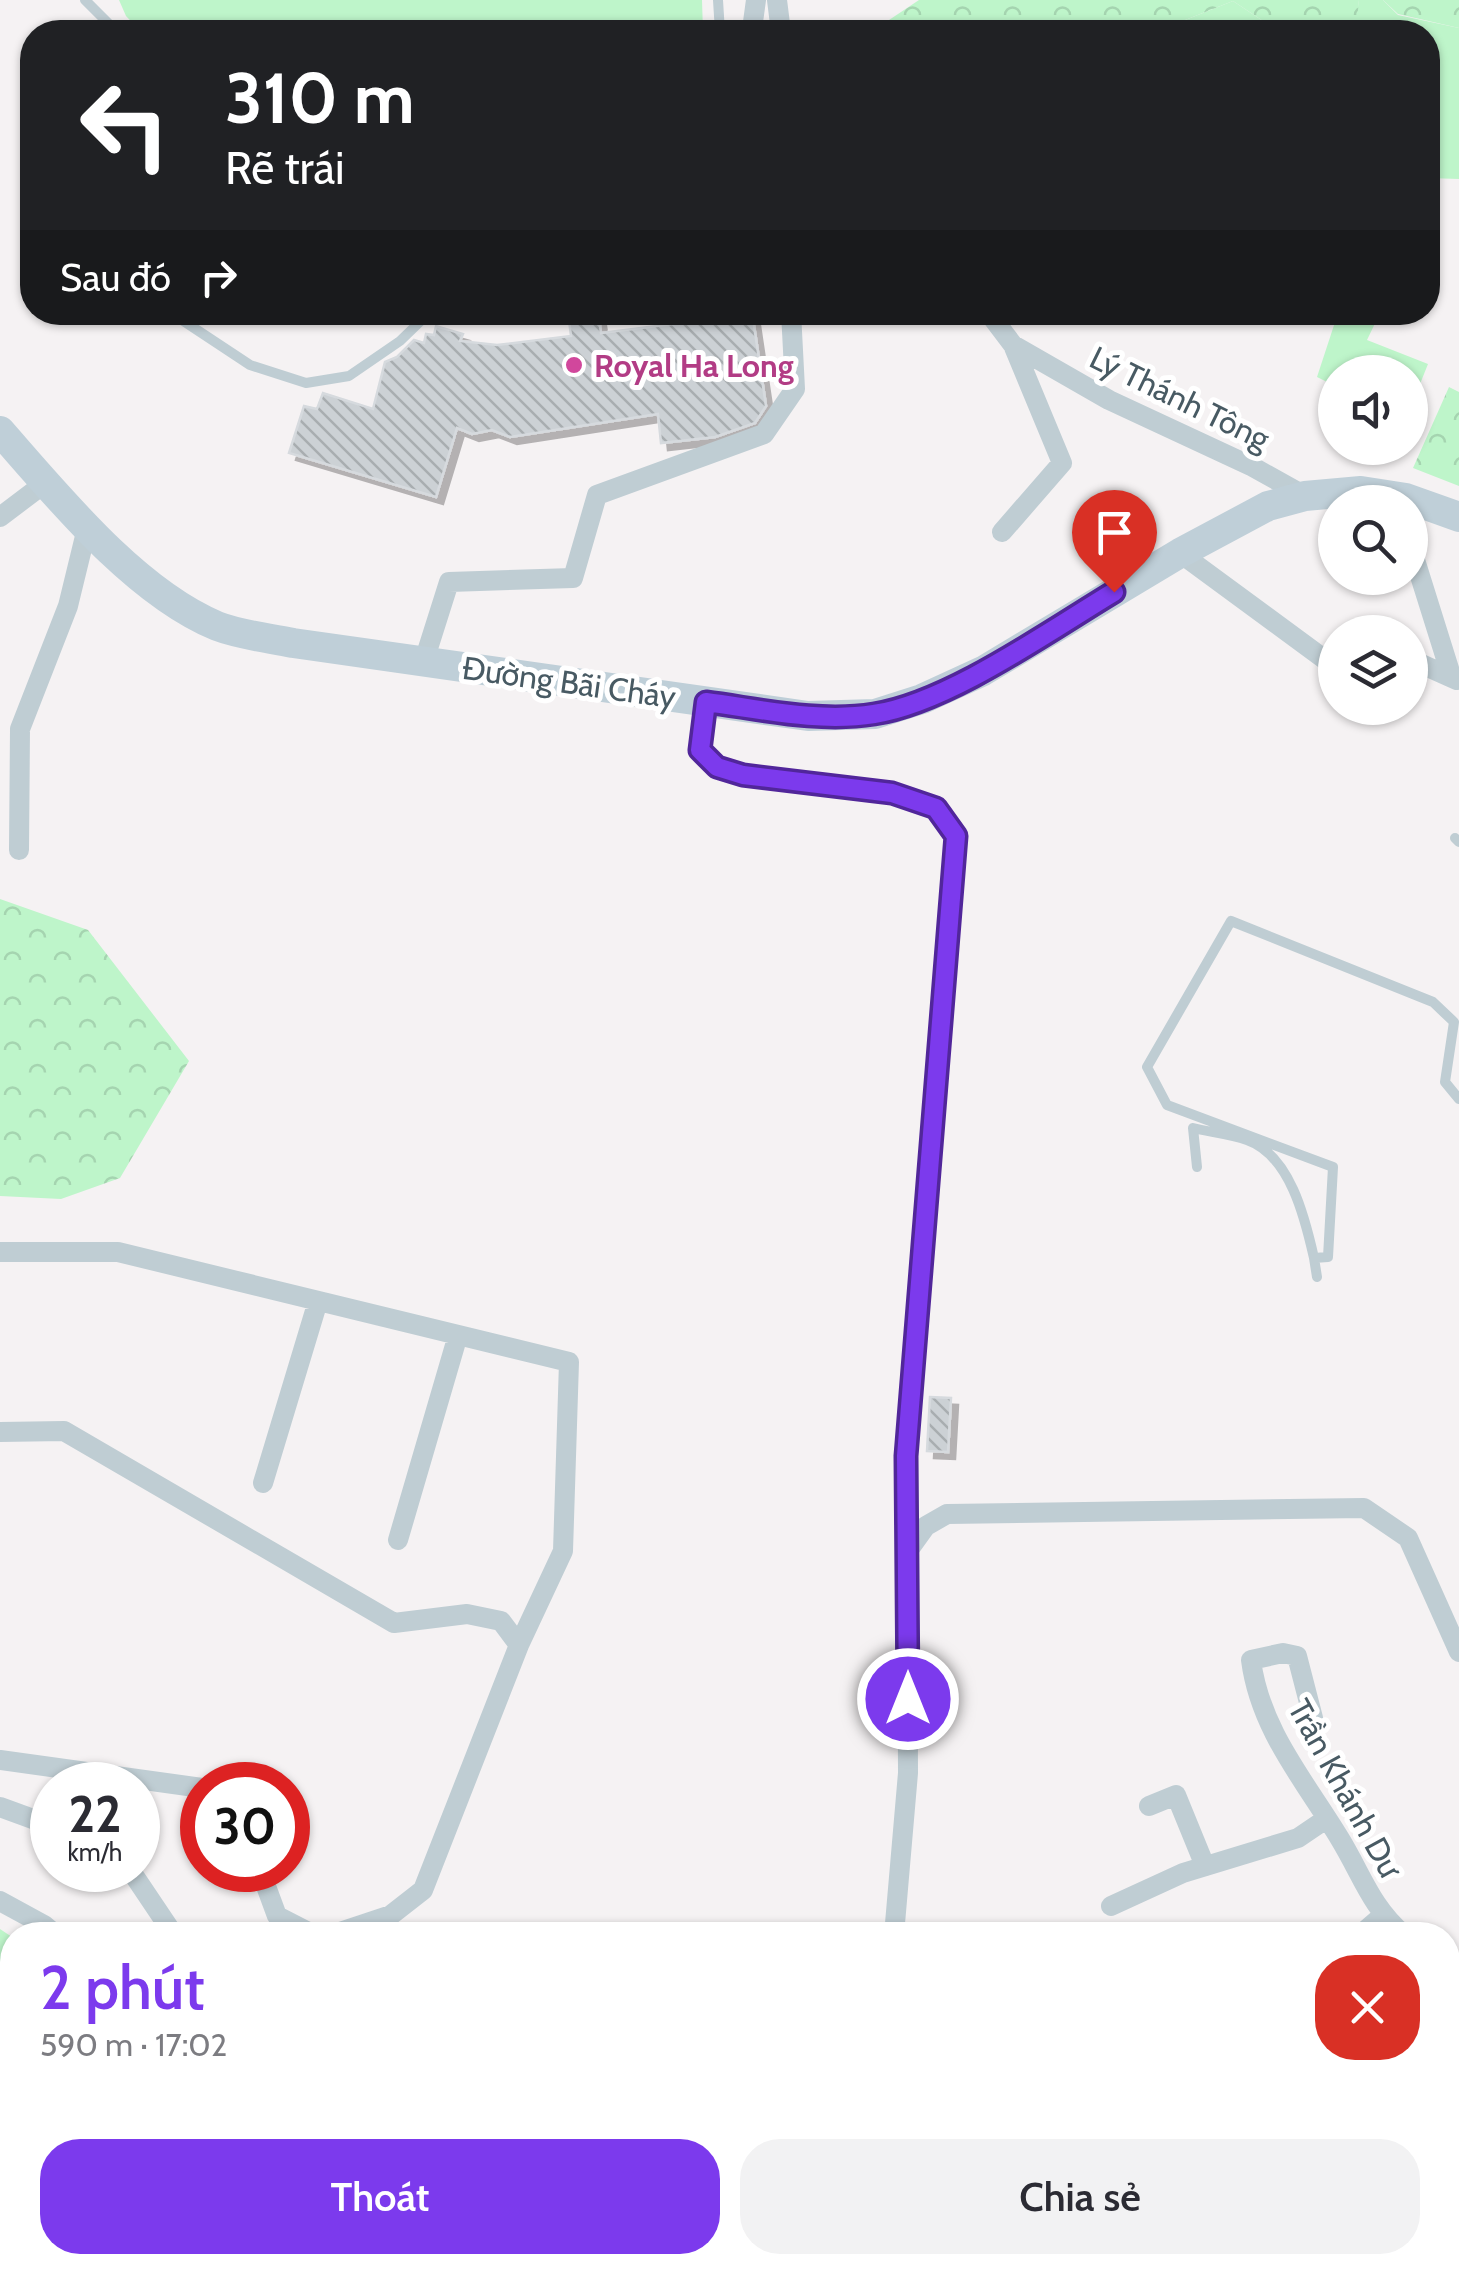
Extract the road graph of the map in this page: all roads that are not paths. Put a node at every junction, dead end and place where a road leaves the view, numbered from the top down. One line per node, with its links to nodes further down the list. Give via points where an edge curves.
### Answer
1 (85, 0): 2 (lane)
2 (105, 20)
3 (190, 325): 4 (lane, via 250,364 306,383 349,376)
4 (417, 325)
5 (793, 325): 20 (street, via 795,389 764,434 596,494 573,578 449,582)
6 (998, 325): 7 (street, Lý Thánh Tông)
7 (1013, 345): 11 (street, Lý Thánh Tông); 16 (street, via 1062,463)
8 (0, 432): 9 (main road, Đường Bãi Cháy)
9 (46, 483): 14 (street); 15 (main road, Đường Bãi Cháy)
10 (1318, 495): 11 (main road, Đường Bãi Cháy)
11 (1305, 496): 17 (main road, Đường Bãi Cháy, via 1268,506)
12 (1428, 506): 13 (main road, Đường Bãi Cháy)
13 (1458, 515)
14 (0, 517)
15 (87, 528): 20 (main road, Đường Bãi Cháy, via 148,585 218,626); 24 (street, via 68,606 20,729)
16 (1002, 532)
17 (1180, 553): 19 (street); 23 (main road, Đường Bãi Cháy, via 983,671 875,714 808,716)
18 (1427, 595): 22 (street)
19 (1318, 654)
20 (424, 662): 23 (main road, Đường Bãi Cháy)
21 (1428, 667): 22 (street)
22 (1456, 679)
23 (706, 702): 37 (street, via 700,750 717,767 892,793 936,808 956,836 906,1456)
24 (18, 850)
25 (1459, 1099): 26 (lane, via 1445,1082 1454,1022 1433,1002 1232,921 1148,1067 1167,1104)
26 (1184, 1111): 27 (lane); 30 (lane, via 1333,1167 1328,1258)
27 (1192, 1128): 28 (lane); 30 (lane, via 1248,1140 1268,1152 1302,1204)
28 (1197, 1168)
29 (0, 1252): 32 (street, via 118,1252)
30 (1314, 1258): 31 (lane)
31 (1317, 1278)
32 (318, 1300): 33 (street); 35 (street)
33 (458, 1334): 36 (street); 38 (street, via 569,1362 563,1550)
34 (0, 1432): 38 (street, via 64,1431 394,1623 467,1614 501,1622)
35 (263, 1484)
36 (398, 1540)
37 (908, 1551): 39 (street, via 926,1526 947,1514 1364,1508 1408,1538); 57 (street, via 908,1774)
38 (519, 1645): 56 (street, via 423,1890)
39 (1459, 1652)
40 (1313, 1718): 46 (street, Trần Khánh Dư, via 1297,1656 1251,1660 1274,1735)
41 (0, 1760): 42 (street)
42 (180, 1785)
43 (0, 1806): 45 (street)
44 (1148, 1806): 47 (street, via 1176,1795)
45 (30, 1818)
46 (1326, 1818): 47 (street, via 1298,1838); 52 (street, Trần Khánh Dư)
47 (1205, 1866): 51 (street)
48 (144, 1892): 54 (street)
49 (269, 1892): 55 (street, via 278,1916)
50 (0, 1900): 53 (street)
51 (1110, 1906)
52 (1382, 1916): 58 (street); 59 (street, Trần Khánh Dư)
53 (40, 1922)
54 (165, 1922)
55 (289, 1922)
56 (370, 1922)
57 (895, 1922)
58 (1375, 1922)
59 (1389, 1922)

